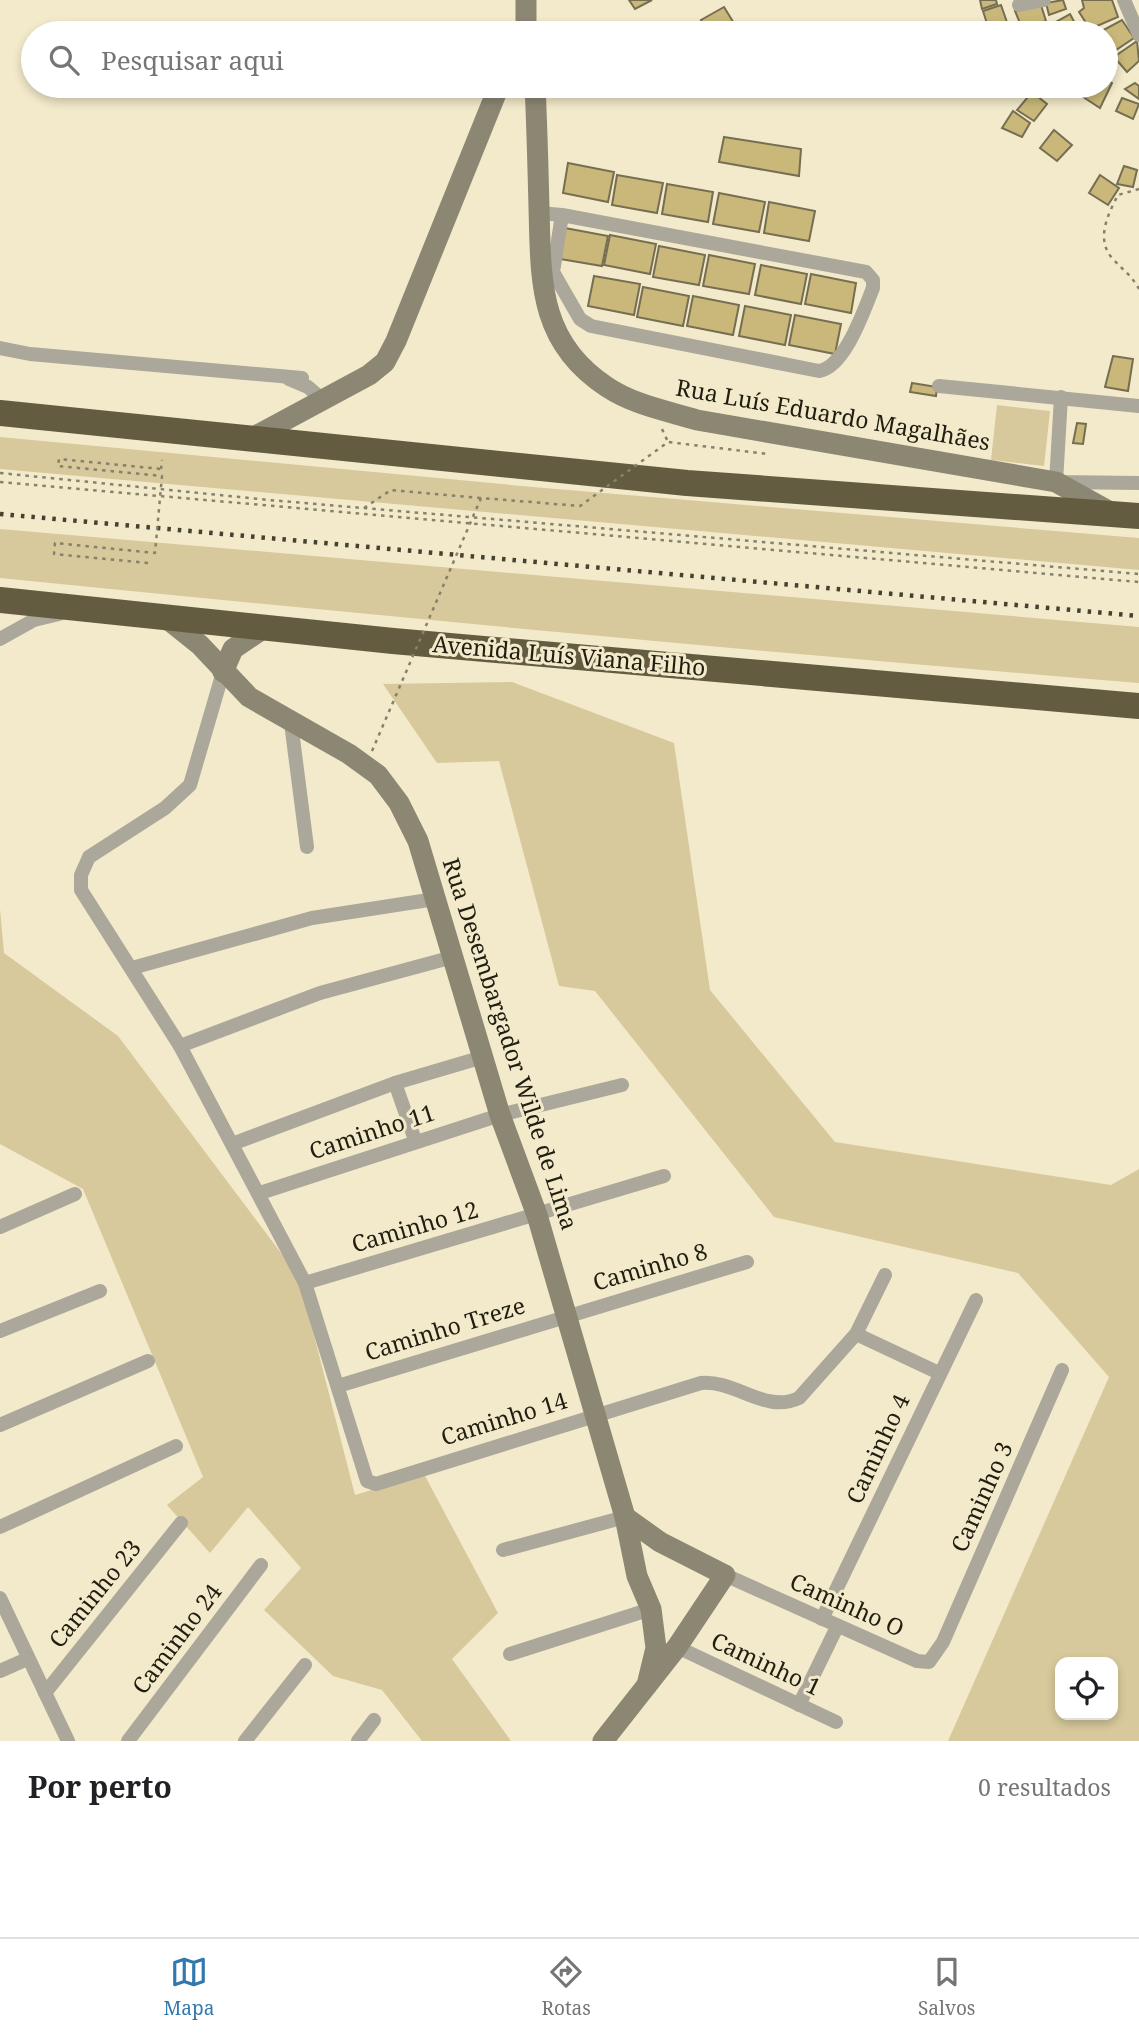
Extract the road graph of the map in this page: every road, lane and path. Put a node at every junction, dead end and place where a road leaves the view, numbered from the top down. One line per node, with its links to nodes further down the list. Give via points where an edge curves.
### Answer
1 (526, 0): 5 (main road)
2 (1044, 0): 4 (street)
3 (1124, 0): 6 (street)
4 (1019, 5)
5 (526, 21)
6 (1139, 35)
7 (494, 98): 16 (main road, via 397,341 385,362 369,375)
8 (535, 98): 10 (main road, Rua Luís Eduardo Magalhães)
9 (1139, 189): 12 (path, via 1118,195 1103,223 1110,256)
10 (539, 213): 11 (street); 26 (main road, Rua Luís Eduardo Magalhães, via 541,285 552,322 583,365 624,397 697,420)
11 (562, 215): 11 (street, via 866,272 873,288 853,337 833,363 819,371 591,326 580,319 553,272)
12 (1139, 289)
13 (0, 348): 16 (street, via 296,378)
14 (939, 386): 15 (street)
15 (1060, 397): 17 (street); 26 (street)
16 (323, 400): 20 (main road)
17 (1139, 405)
18 (0, 414): 20 (highway)
19 (662, 431): 21 (path)
20 (250, 439): 30 (highway, via 687,483)
21 (668, 442): 22 (path, bridge); 28 (path, bridge, via 580,506)
22 (768, 454)
23 (162, 460): 31 (path, bridge, via 161,469 59,459 58,466 162,476 155,553 55,543 54,554)
24 (0, 472): 29 (path)
25 (0, 482): 33 (path)
26 (1056, 482): 27 (street); 30 (main road, Rua Luís Eduardo Magalhães)
27 (1139, 483)
28 (481, 498): 29 (path, via 391,489); 42 (path, bridge)
29 (364, 508): 32 (path)
30 (1128, 516)
31 (148, 563)
32 (1139, 575)
33 (1139, 582)
34 (0, 600): 35 (highway, Avenida Luís Viana Filho)
35 (100, 610): 36 (highway, Avenida Luís Viana Filho); 38 (street, via 47,616)
36 (164, 617): 37 (highway, Avenida Luís Viana Filho); 39 (main road, Rua Desembargador Wilde de Lima, via 200,645)
37 (264, 628): 39 (main road, via 233,649); 40 (highway, Avenida Luís Viana Filho)
38 (0, 639)
39 (223, 672): 41 (main road, Rua Desembargador Wilde de Lima, via 249,698); 46 (street, via 190,785 180,797 84,864 81,890)
40 (1139, 706)
41 (291, 723): 43 (street); 44 (main road, Rua Desembargador Wilde de Lima, via 379,775 418,841)
42 (372, 751)
43 (307, 847)
44 (435, 899): 45 (main road, Rua Desembargador Wilde de Lima); 46 (street, via 312,918)
45 (453, 957): 47 (street, via 320,993); 48 (main road, Rua Desembargador Wilde de Lima)
46 (132, 968): 47 (street)
47 (180, 1046): 53 (street)
48 (482, 1057): 49 (street); 51 (main road, Rua Desembargador Wilde de Lima)
49 (395, 1083): 52 (street); 53 (street)
50 (622, 1085): 51 (street, Caminho 11)
51 (500, 1115): 52 (street, Caminho 11); 57 (main road, Rua Desembargador Wilde de Lima)
52 (415, 1140): 55 (street, Caminho 11)
53 (232, 1144): 55 (street)
54 (664, 1176): 57 (street, Caminho 12)
55 (260, 1193): 61 (street)
56 (75, 1194): 58 (street)
57 (537, 1215): 61 (street, Caminho 12); 64 (main road, Rua Desembargador Wilde de Lima)
58 (0, 1227)
59 (747, 1262): 64 (street, Caminho 8)
60 (885, 1275): 66 (street)
61 (305, 1283): 70 (street)
62 (100, 1291): 65 (street)
63 (976, 1300): 69 (street, Caminho 4)
64 (566, 1315): 70 (street, Caminho Treze); 71 (main road, Rua Desembargador Wilde de Lima)
65 (0, 1331)
66 (856, 1334): 69 (street); 71 (street, Caminho 14, via 799,1398 788,1403 774,1404 711,1382)
67 (148, 1361): 72 (street)
68 (1062, 1370): 87 (street, Caminho 3)
69 (939, 1373): 84 (street, Caminho 4)
70 (338, 1386): 71 (street, Caminho 14, via 359,1460 367,1481 373,1484)
71 (595, 1415): 74 (main road, Rua Desembargador Wilde de Lima)
72 (0, 1425)
73 (176, 1446): 76 (street)
74 (625, 1517): 77 (main road); 78 (street); 80 (main road, Rua Desembargador Wilde de Lima)
75 (181, 1523): 94 (street, Caminho 23)
76 (0, 1527)
77 (660, 1542): 80 (main road, via 642,1553); 81 (main road)
78 (503, 1550)
79 (261, 1565): 99 (street, Caminho 24)
80 (635, 1569): 83 (main road, Rua Desembargador Wilde de Lima)
81 (725, 1574): 84 (street, Caminho O); 88 (main road, Rua Desembargador Wilde de Lima)
82 (0, 1598): 90 (street)
83 (651, 1609): 86 (main road, Rua Desembargador Wilde de Lima); 89 (street)
84 (822, 1619): 85 (street, Caminho O)
85 (837, 1628): 87 (street, Caminho O, via 924,1663 937,1655); 95 (street)
86 (656, 1631): 88 (main road); 93 (main road, Rua Desembargador Wilde de Lima)
87 (943, 1642)
88 (677, 1647): 93 (main road, Rua Desembargador Wilde de Lima); 95 (street, Caminho 1)
89 (510, 1654)
90 (27, 1659): 92 (street); 94 (street)
91 (305, 1665): 100 (street)
92 (0, 1671)
93 (647, 1685): 102 (main road, Rua Desembargador Wilde de Lima)
94 (45, 1693): 98 (street)
95 (799, 1705): 97 (street, Caminho 1)
96 (374, 1720): 101 (street)
97 (836, 1722)
98 (66, 1740)
99 (128, 1741)
100 (245, 1741)
101 (358, 1741)
102 (603, 1741)

